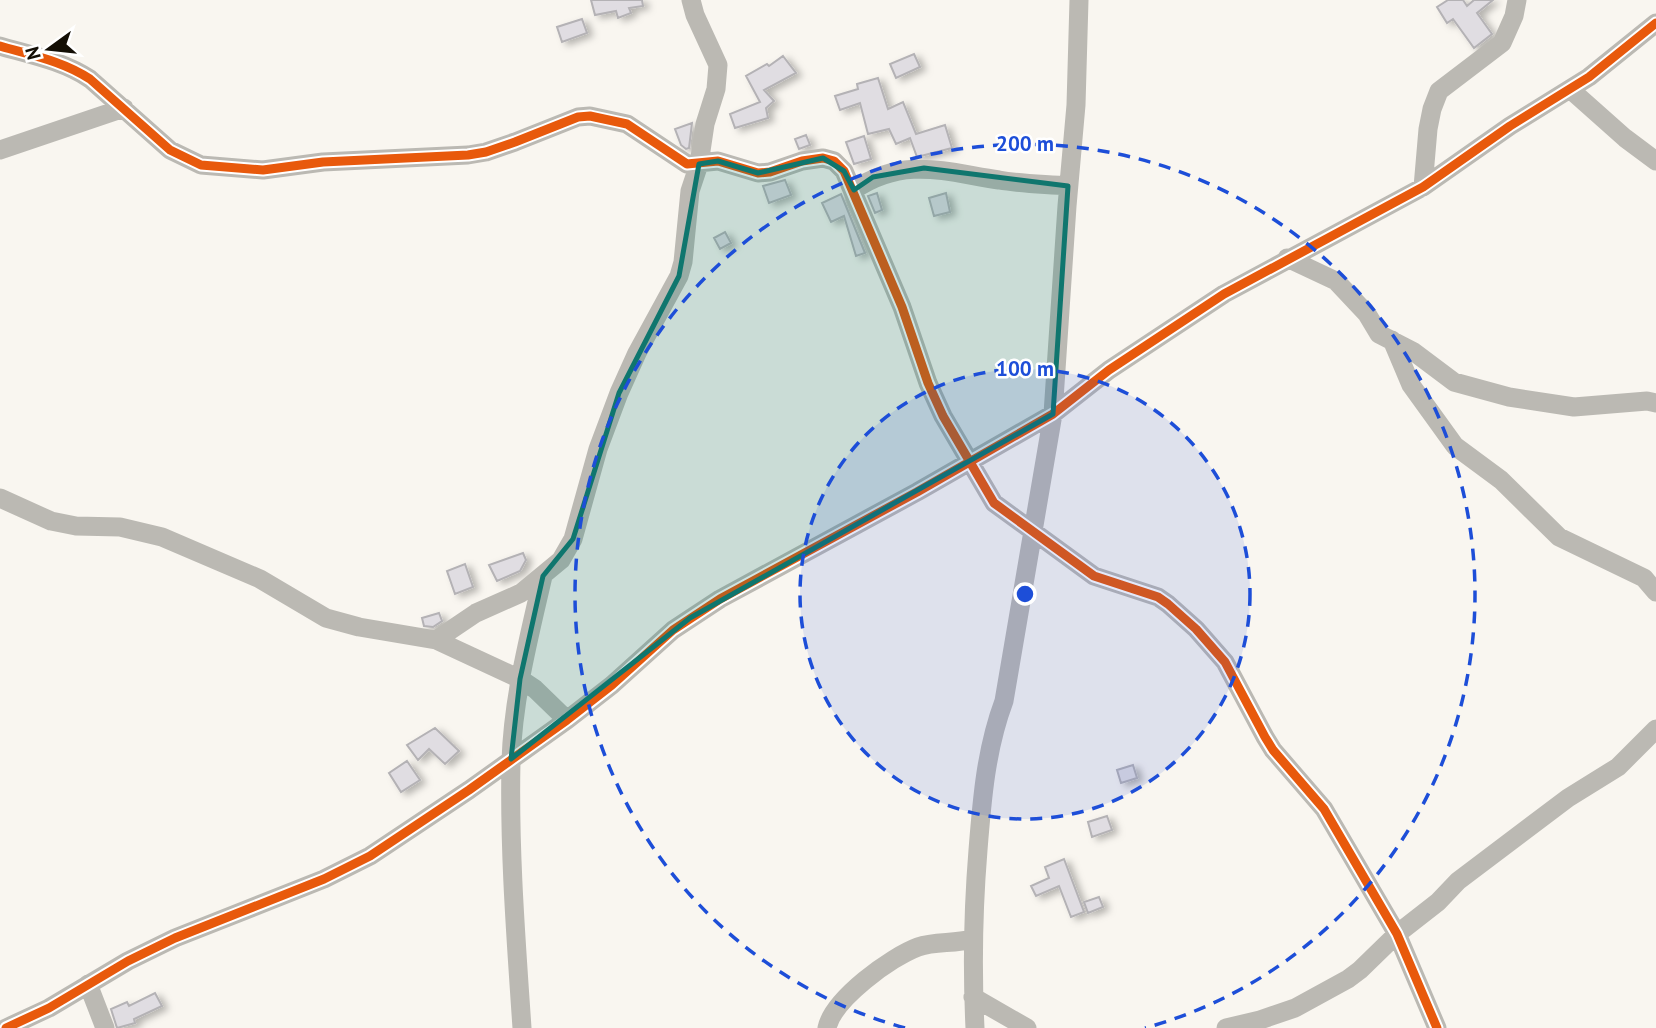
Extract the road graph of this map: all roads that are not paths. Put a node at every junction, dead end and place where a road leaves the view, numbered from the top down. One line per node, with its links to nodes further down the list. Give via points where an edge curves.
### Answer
1 (1079, 0): 13 (street)
2 (1517, 0): 14 (street, via 1502,43 1439,91 1428,129)
3 (697, 5): 10 (street, via 719,65)
4 (1656, 23): 6 (street)
5 (0, 46): 7 (street, via 79,71)
6 (1571, 90): 9 (street); 14 (street, via 1510,125)
7 (124, 108): 8 (street); 10 (street, via 186,159 245,170 468,155 590,116 627,124 674,157)
8 (0, 150)
9 (1656, 161)
10 (699, 164): 11 (street, via 718,161 758,173 823,158); 23 (street, via 690,191 679,276 611,413 573,539 561,560)
11 (844, 171): 12 (street); 15 (street)
12 (873, 177): 13 (street, via 924,168); 15 (street)
13 (1069, 186): 19 (street)
14 (1423, 187): 16 (street)
15 (854, 190): 20 (street, via 928,383)
16 (1287, 258): 17 (street, via 1336,281 1379,334); 19 (street, via 1109,370)
17 (1392, 340): 18 (street, via 1454,382 1508,397 1574,407); 24 (street, via 1411,385 1455,446 1501,480 1559,537 1644,578)
18 (1656, 403)
19 (1053, 414): 20 (street); 22 (street)
20 (970, 462): 22 (street, via 994,503); 27 (street, via 690,618)
21 (0, 498): 25 (street, via 51,521 120,527 162,537 260,579 326,618)
22 (1033, 529): 30 (street, via 1094,576 1158,597 1196,629 1231,671 1273,750 1324,809); 31 (street, via 983,791)
23 (543, 576): 25 (street, via 514,598 477,612); 26 (street)
24 (1656, 592)
25 (436, 640): 26 (street)
26 (520, 679): 27 (street); 29 (street)
27 (567, 720): 29 (street)
28 (1656, 729): 30 (street, via 1618,767 1458,881)
29 (511, 759): 32 (street, via 346,869 175,938); 36 (street)
30 (1397, 934): 40 (street, via 1360,970 1321,995 1272,1016); 41 (street)
31 (972, 939): 33 (street); 37 (street, via 907,952 850,991 837,1005)
32 (88, 984): 34 (street); 35 (street)
33 (973, 997): 38 (street); 39 (street)
34 (6, 1028)
35 (105, 1028)
36 (522, 1028)
37 (827, 1028)
38 (975, 1028)
39 (1027, 1028)
40 (1226, 1028)
41 (1437, 1028)

